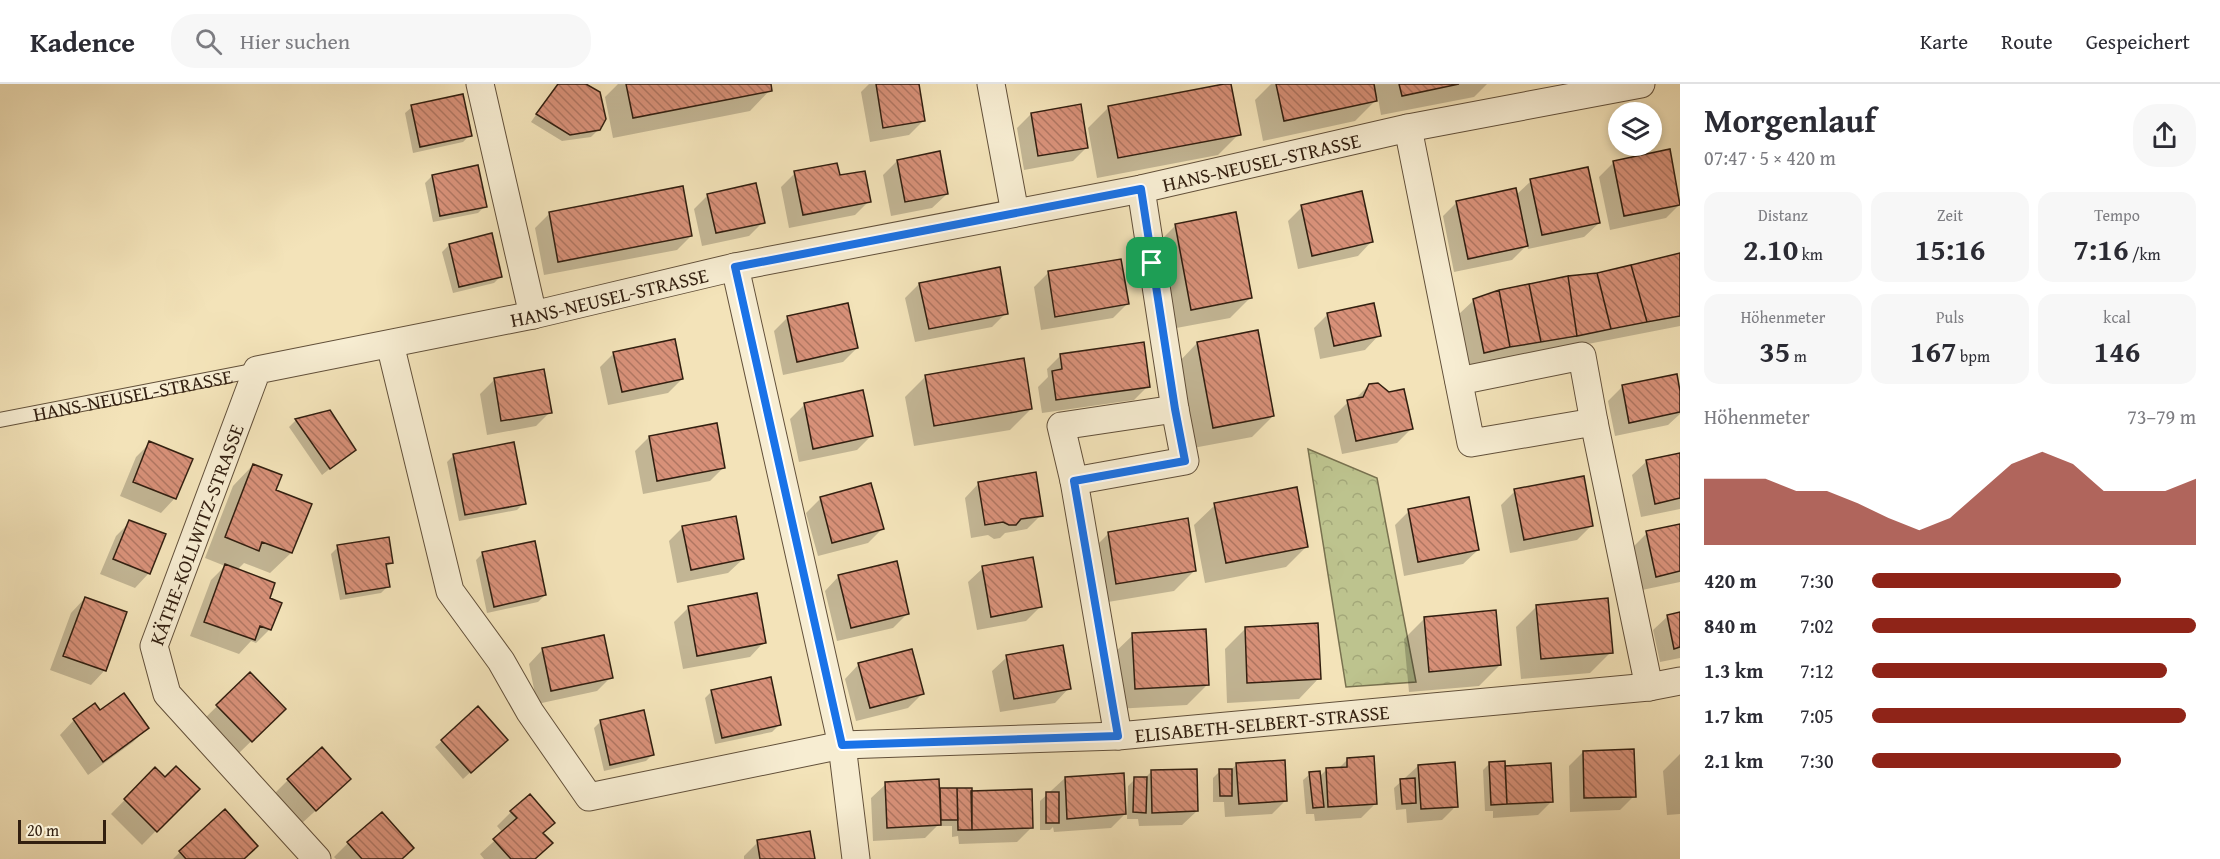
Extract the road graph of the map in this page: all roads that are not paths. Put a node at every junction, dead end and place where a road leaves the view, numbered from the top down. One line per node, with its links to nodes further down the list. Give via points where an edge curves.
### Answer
1 (480, 84): 9 (street)
2 (991, 84): 7 (street)
3 (1641, 84): 4 (street, HANS-NEUSEL-STRASSE)
4 (1536, 94): 5 (street, HANS-NEUSEL-STRASSE)
5 (1408, 128): 6 (street, HANS-NEUSEL-STRASSE); 12 (street)
6 (1141, 189): 7 (street, HANS-NEUSEL-STRASSE); 13 (street)
7 (1015, 213): 8 (street, HANS-NEUSEL-STRASSE)
8 (735, 267): 9 (street, HANS-NEUSEL-STRASSE); 20 (street)
9 (533, 315): 10 (street, HANS-NEUSEL-STRASSE)
10 (390, 344): 11 (street, HANS-NEUSEL-STRASSE); 20 (street, ELISABETH-SELBERT-STRASSE, via 450,591 589,796)
11 (256, 370): 14 (lane, HANS-NEUSEL-STRASSE); 21 (street, KÄTHE-KOLLWITZ-STRASSE, via 154,646 167,694)
12 (1459, 381): 15 (street, via 1471,443); 15 (street, via 1582,356)
13 (1175, 409): 16 (street, via 1185,461); 16 (street, via 1061,426)
14 (0, 420)
15 (1594, 422): 18 (street)
16 (1074, 481): 19 (street)
17 (1680, 681): 18 (street, ELISABETH-SELBERT-STRASSE)
18 (1649, 687): 19 (street, ELISABETH-SELBERT-STRASSE)
19 (1118, 736): 20 (street, ELISABETH-SELBERT-STRASSE)
20 (842, 745): 22 (street)
21 (317, 859)
22 (856, 859)

